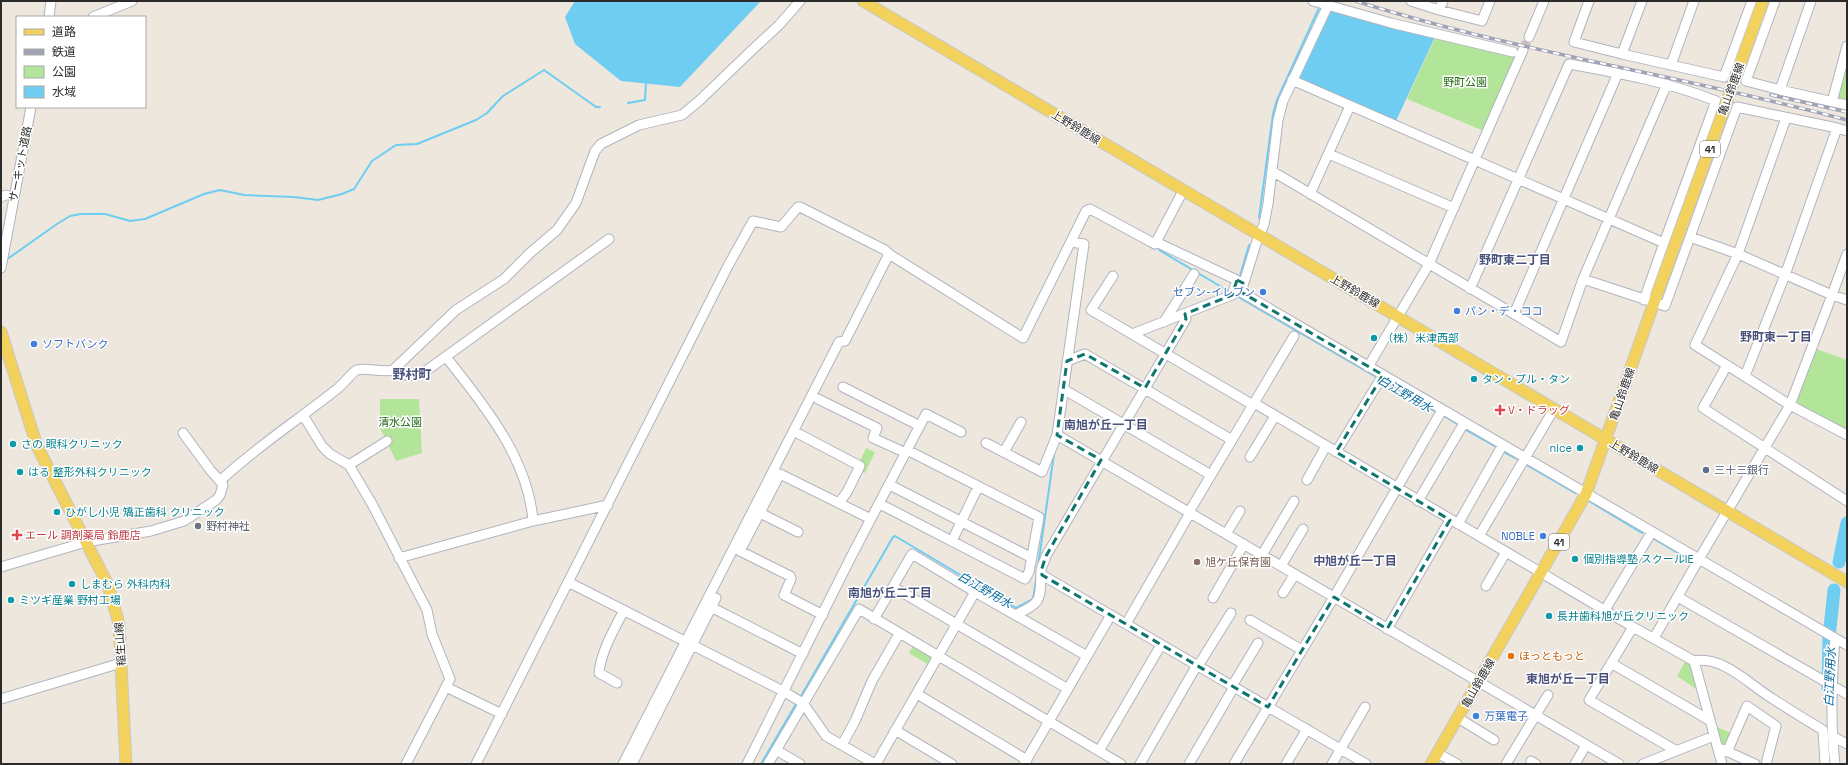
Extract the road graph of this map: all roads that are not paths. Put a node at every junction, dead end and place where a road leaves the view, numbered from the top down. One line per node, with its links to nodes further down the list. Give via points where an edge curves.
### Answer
1 (51, 1): 18 (street)
2 (132, 1): 19 (street)
3 (800, 1): 82 (street, via 762,42 687,111 671,118 639,125 600,144 576,203 557,230 504,279 456,310)
4 (863, 1): 45 (main road, 上野鈴鹿線)
5 (1313, 1): 16 (street)
6 (1411, 1): 17 (street)
7 (1490, 1): 17 (street, via 1482,21)
8 (1544, 1): 20 (street)
9 (1590, 1): 24 (street, via 1574,42)
10 (1642, 1): 24 (street)
11 (1752, 1): 27 (street)
12 (1763, 1): 68 (main road, 亀山鈴鹿線 / 41, bridge)
13 (1775, 1): 29 (street)
14 (1811, 1): 31 (street)
15 (1692, 2): 25 (street)
16 (1329, 3): 23 (street, via 1391,23); 28 (street)
17 (1441, 5)
18 (48, 16)
19 (95, 16)
20 (1529, 37)
21 (1847, 46): 33 (street)
22 (1523, 50): 42 (street)
23 (1513, 52)
24 (1622, 54): 25 (street)
25 (1671, 65): 27 (street)
26 (1618, 73): 30 (street); 44 (street, via 1569,64); 47 (street)
27 (1724, 77): 29 (street)
28 (1292, 80): 35 (street); 43 (street, via 1278,120)
29 (1746, 81): 31 (street)
30 (1668, 84): 32 (street); 49 (street)
31 (1780, 90): 33 (street)
32 (1716, 101): 36 (street); 55 (street)
33 (1832, 102): 34 (street)
34 (1847, 105)
35 (1350, 106): 41 (street); 42 (street)
36 (1736, 107): 38 (street); 51 (street)
37 (31, 108): 60 (street, サーキット道路)
38 (1786, 118): 39 (street); 57 (street)
39 (1837, 128): 40 (street); 62 (street)
40 (1847, 131)
41 (1328, 154): 46 (street); 48 (street)
42 (1475, 160): 44 (street); 48 (street)
43 (1272, 171): 46 (street); 50 (street, via 1268,204)
44 (1518, 179): 47 (street); 66 (street)
45 (1183, 191): 50 (main road, 上野鈴鹿線); 54 (street)
46 (1310, 194): 59 (street)
47 (1563, 199): 49 (street); 71 (street)
48 (1454, 208): 59 (street)
49 (1609, 218): 55 (street); 64 (street)
50 (1260, 235): 65 (street); 72 (main road, 上野鈴鹿線)
51 (1690, 237): 57 (street); 68 (street, via 1665,306)
52 (609, 239): 78 (street)
53 (1071, 242): 54 (street, via 1090,209 1155,244); 56 (street, via 1023,338); 79 (street, via 1084,244)
54 (1156, 242): 65 (street)
55 (1664, 243): 68 (street)
56 (889, 254): 130 (street, via 798,206 781,227 753,221); 185 (street)
57 (1738, 254): 62 (street); 80 (street, via 1695,344)
58 (1847, 254): 67 (street)
59 (1429, 264): 66 (street); 72 (street)
60 (1, 268)
61 (1194, 274): 73 (street)
62 (1785, 275): 67 (street); 83 (street)
63 (1113, 276): 75 (street, via 1091,310)
64 (1583, 279): 68 (street); 71 (street, via 1561,342)
65 (1240, 282): 70 (street, via 1232,295); 81 (street, via 1241,292)
66 (1470, 289): 71 (street)
67 (1832, 295): 69 (street); 90 (street)
68 (1651, 300): 105 (main road, 亀山鈴鹿線 / 41)
69 (1847, 300)
70 (1185, 314): 73 (street); 77 (street, via 1186,319)
71 (1514, 314)
72 (1399, 317): 81 (street); 91 (main road, 上野鈴鹿線)
73 (1164, 322): 75 (street)
74 (1, 332): 145 (main road, 稲生山線, via 38,446)
75 (1132, 334): 77 (street)
76 (1294, 336): 89 (street)
77 (1165, 353): 86 (street); 89 (street)
78 (446, 357): 82 (street, via 418,376); 136 (street, via 483,404 515,459 529,493)
79 (1067, 361): 86 (street, via 1085,354); 87 (street)
80 (1727, 365): 83 (street); 110 (street, via 1703,408)
81 (1368, 367): 84 (street)
82 (393, 370): 93 (street, via 355,371 339,388)
83 (1745, 376): 90 (street)
84 (1381, 378): 92 (street); 113 (street)
85 (843, 387): 97 (street)
86 (1145, 388): 96 (street); 104 (street)
87 (1063, 389): 96 (street); 103 (street)
88 (818, 399): 111 (street, via 877,428 873,438)
89 (1253, 404): 94 (street); 104 (street)
90 (1790, 405): 102 (street); 110 (street)
91 (1554, 409): 105 (main road, 上野鈴鹿線); 116 (street)
92 (1441, 413): 98 (street); 123 (street)
93 (303, 415): 117 (street, via 322,446); 119 (street, via 255,449)
94 (1275, 416): 108 (street); 114 (street)
95 (1021, 422): 112 (street)
96 (1123, 424): 115 (street); 118 (street)
97 (920, 426): 99 (street, via 926,414); 111 (street)
98 (1462, 426): 109 (street); 126 (street)
99 (961, 432)
100 (183, 433): 119 (street)
101 (799, 434): 128 (street, via 860,466)
102 (1847, 435)
103 (1056, 438): 112 (street, via 1042,472); 115 (street)
104 (1232, 440): 118 (street)
105 (1606, 440): 124 (main road, 亀山鈴鹿線 / 41); 133 (main road, 上野鈴鹿線)
106 (387, 441): 117 (street)
107 (986, 442): 112 (street)
108 (1326, 446): 113 (street); 120 (street)
109 (1501, 448): 116 (street); 138 (street)
110 (1764, 448): 127 (street); 133 (street)
111 (907, 452): 121 (street); 122 (street)
112 (1004, 452)
113 (1336, 452): 123 (street)
114 (1250, 457)
115 (1101, 460): 131 (street); 156 (street, via 1046,556)
116 (1523, 461): 124 (street); 143 (street)
117 (349, 465): 150 (street)
118 (1211, 475): 131 (street)
119 (220, 480): 145 (street, via 223,485 216,500 184,521 150,531)
120 (1306, 480)
121 (890, 484): 129 (street); 137 (street)
122 (978, 487): 137 (street); 151 (street, via 1039,518)
123 (1396, 489): 126 (street); 165 (street)
124 (1586, 494): 141 (street); 157 (main road, 亀山鈴鹿線 / 41)
125 (1294, 500): 149 (street)
126 (1418, 501): 138 (street)
127 (1847, 501)
128 (839, 503): 134 (street, via 780,474); 135 (street)
129 (880, 504): 135 (street); 144 (street)
130 (608, 505): 136 (street); 159 (street)
131 (1190, 512): 142 (street); 178 (street)
132 (1240, 512): 142 (street)
133 (1727, 512): 152 (street); 160 (main road, 上野鈴鹿線)
134 (760, 513): 140 (street); 147 (street)
135 (871, 519): 172 (street)
136 (533, 521): 150 (street)
137 (962, 521): 144 (street); 151 (street)
138 (1454, 522): 143 (street); 180 (street)
139 (1303, 529): 153 (street)
140 (798, 532)
141 (1651, 532): 152 (street); 170 (street)
142 (1226, 534): 146 (street)
143 (1479, 536): 148 (street)
144 (952, 541): 155 (street, via 1025,579)
145 (86, 542): 154 (street); 193 (main road, 稲生山線, via 112,596 119,624)
146 (1244, 544): 149 (street); 167 (street)
147 (740, 550): 168 (street); 172 (street, via 790,576 784,596)
148 (1506, 552): 157 (street); 161 (street)
149 (1262, 555): 153 (street)
150 (399, 558): 199 (street, via 427,610 432,634 450,679)
151 (1032, 558): 155 (street)
152 (1699, 559): 166 (street); 182 (street)
153 (1281, 566): 158 (street)
154 (1, 567)
155 (1029, 572): 156 (street)
156 (1042, 573): 173 (street, via 1041,592 1035,604); 174 (street)
157 (1542, 573): 170 (street); 196 (main road, 亀山鈴鹿線 / 41)
158 (1295, 574): 164 (street); 165 (street)
159 (568, 582): 169 (street); 210 (street)
160 (1847, 582)
161 (1486, 586)
162 (893, 587): 163 (street, via 912,554); 175 (street); 177 (street)
163 (975, 592): 173 (street); 177 (street)
164 (1283, 593)
165 (1334, 597): 180 (street); 188 (street)
166 (1678, 597): 183 (street); 198 (street)
167 (1213, 598)
168 (711, 607): 185 (street); 189 (street)
169 (624, 610): 185 (street); 197 (street, via 605,649 599,670 599,673)
170 (1605, 610): 179 (street)
171 (1231, 613): 195 (street)
172 (823, 615): 189 (street)
173 (1015, 615): 190 (street)
174 (1111, 615): 178 (street); 190 (street)
175 (874, 619): 181 (street); 207 (street, via 858,609)
176 (1250, 620): 188 (street)
177 (957, 624): 191 (street); 201 (street)
178 (1126, 624): 186 (street)
179 (1633, 627): 183 (street); 194 (street)
180 (1387, 629): 196 (street)
181 (900, 634): 191 (street); 221 (street, via 872,681)
182 (1831, 636): 187 (street); 198 (street)
183 (1654, 638): 192 (street)
184 (1258, 642): 200 (street)
185 (689, 644): 202 (street); 234 (street); 235 (street)
186 (1161, 645): 195 (street); 227 (street)
187 (1847, 645)
188 (1302, 650): 208 (street)
189 (802, 654): 202 (street)
190 (1087, 656): 201 (street)
191 (938, 657): 203 (street); 214 (street)
192 (1694, 661): 213 (street); 257 (street, via 1723,665 1823,730)
193 (121, 663): 206 (street); 231 (main road, 稲生山線)
194 (1611, 663): 213 (street); 226 (street, via 1589,700)
195 (1197, 666): 200 (street); 242 (street)
196 (1478, 682): 211 (street); 212 (main road, 亀山鈴鹿線 / 41)
197 (617, 683)
198 (1828, 683): 204 (street); 218 (street)
199 (446, 687): 210 (street); 232 (street)
200 (1233, 687): 208 (street); 243 (street)
201 (1068, 689): 214 (street)
202 (783, 691): 207 (street); 236 (street)
203 (917, 694): 216 (street); 230 (street)
204 (1847, 694)
205 (1548, 695): 211 (street)
206 (1, 699)
207 (803, 703): 221 (street, via 826,736); 224 (street)
208 (1268, 707): 215 (street); 244 (street)
209 (1364, 707): 225 (street)
210 (502, 714): 233 (street)
211 (1535, 715): 222 (street); 250 (street)
212 (1458, 718): 219 (street); 229 (main road, 亀山鈴鹿線 / 41)
213 (1710, 720): 217 (street)
214 (1049, 722): 227 (street); 230 (street)
215 (1307, 729): 225 (street); 245 (street)
216 (895, 730): 239 (street); 240 (street)
217 (1714, 736): 223 (street); 226 (street)
218 (1832, 736): 220 (street); 258 (street)
219 (1494, 740)
220 (1847, 744)
221 (842, 745): 239 (street)
222 (1586, 745): 251 (street); 252 (street)
223 (1717, 747): 228 (street); 254 (street)
224 (776, 750): 237 (street); 238 (street)
225 (1341, 750): 246 (street); 247 (street)
226 (1675, 750): 253 (street)
227 (1099, 751): 241 (street)
228 (1727, 752): 255 (street); 256 (street, via 1747,706 1776,726)
229 (1437, 753): 248 (main road, 亀山鈴鹿線 / 41); 249 (street)
230 (1026, 762)
231 (126, 764)
232 (406, 764)
233 (476, 764)
234 (623, 764)
235 (632, 764)
236 (747, 764)
237 (768, 764)
238 (800, 764)
239 (875, 764)
240 (952, 764)
241 (1121, 764)
242 (1140, 764)
243 (1188, 764)
244 (1234, 764)
245 (1286, 764)
246 (1332, 764)
247 (1366, 764)
248 (1431, 764)
249 (1457, 764)
250 (1506, 764)
251 (1575, 764)
252 (1619, 764)
253 (1643, 764)
254 (1722, 764)
255 (1755, 764)
256 (1766, 764)
257 (1825, 764)
258 (1835, 764)

